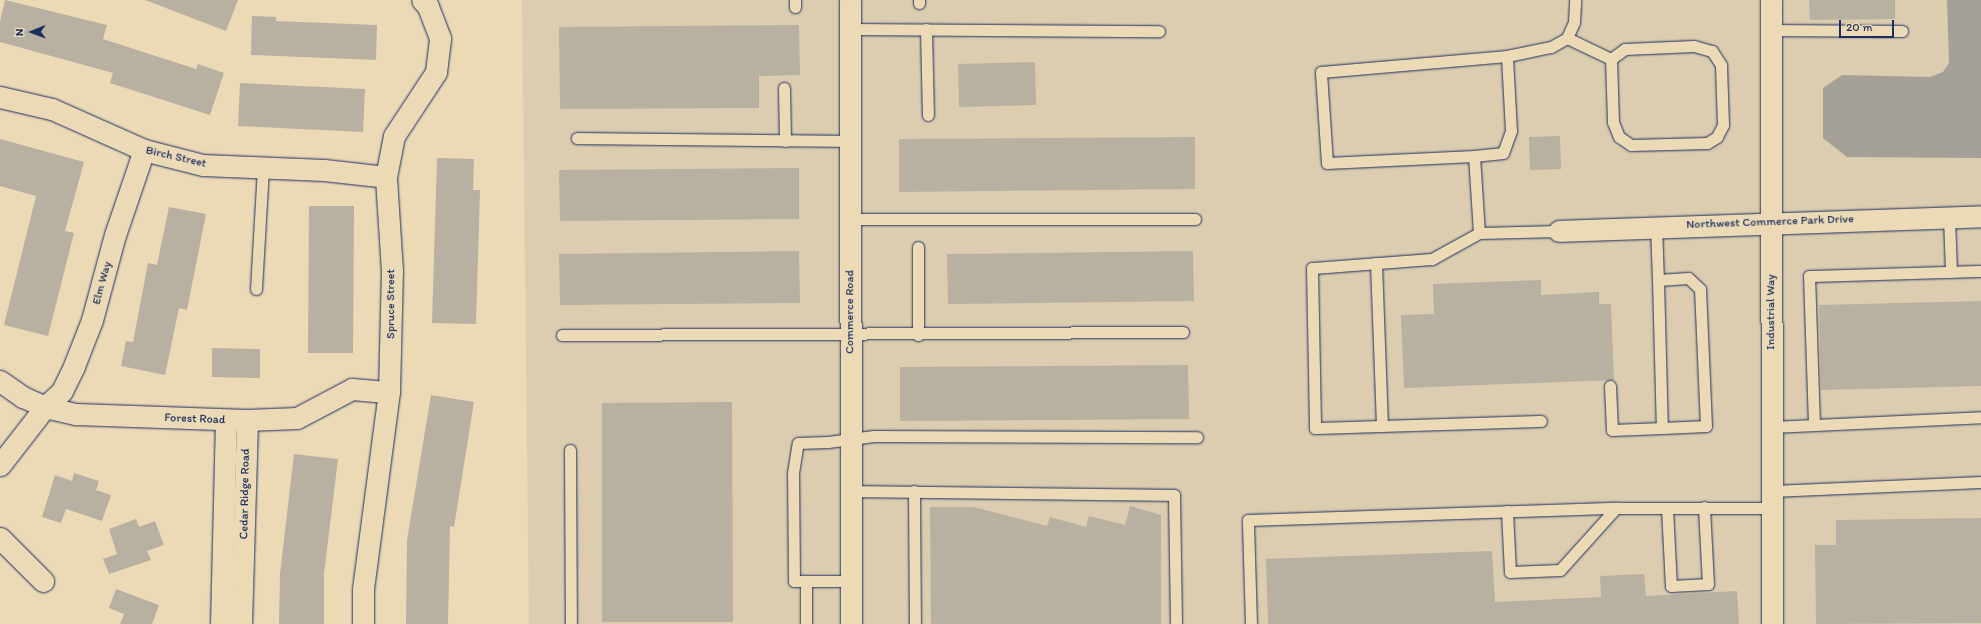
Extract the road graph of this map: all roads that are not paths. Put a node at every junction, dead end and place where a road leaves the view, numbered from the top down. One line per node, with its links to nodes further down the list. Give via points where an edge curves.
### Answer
1 (422, 0): 22 (street, Spruce Street, via 428,6 440,38 436,72 394,136)
2 (850, 0): 5 (street, Commerce Road)
3 (1575, 0): 10 (lane, via 1574,22)
4 (1771, 0): 7 (street, Industrial Way)
5 (850, 29): 6 (lane); 18 (street, Commerce Road)
6 (926, 29): 8 (lane); 15 (lane)
7 (1771, 30): 9 (lane); 27 (street, Industrial Way)
8 (1159, 31)
9 (1902, 31)
10 (1567, 38): 11 (lane, via 1551,47); 12 (lane)
11 (1508, 56): 20 (lane, via 1511,131 1503,153); 20 (lane, via 1321,72 1327,163)
12 (1611, 59): 12 (lane, via 1625,49 1694,46 1712,51 1721,65 1722,125 1717,137 1707,143 1631,145 1620,138 1613,122)
13 (784, 88): 17 (lane)
14 (0, 98): 19 (street, Birch Street, via 52,109)
15 (928, 115)
16 (577, 138): 17 (lane)
17 (785, 141): 18 (lane)
18 (850, 141): 25 (street, Commerce Road)
19 (144, 150): 21 (street, Birch Street, via 202,165); 44 (street, Elm Way, via 115,235 92,320 62,391)
20 (1474, 156): 30 (lane)
21 (263, 166): 22 (street, Birch Street); 36 (lane)
22 (386, 177): 43 (street, Spruce Street, via 392,270)
23 (1981, 216): 24 (street, Northwest Commerce Park Drive)
24 (1949, 217): 27 (street, Northwest Commerce Park Drive); 34 (lane)
25 (850, 219): 26 (lane); 39 (street, Commerce Road)
26 (1195, 219)
27 (1771, 222): 28 (street, Northwest Commerce Park Drive); 51 (street, Industrial Way)
28 (1656, 226): 29 (street, Northwest Commerce Park Drive); 35 (lane)
29 (1559, 231): 30 (lane)
30 (1479, 233): 32 (lane, via 1432,259)
31 (918, 247): 40 (lane)
32 (1376, 263): 50 (lane); 50 (lane, via 1312,268 1315,428)
33 (1981, 271): 34 (lane)
34 (1951, 272): 49 (lane, via 1809,276)
35 (1658, 280): 52 (lane); 52 (lane, via 1688,278 1700,289 1706,426)
36 (256, 289)
37 (1183, 332): 40 (lane)
38 (562, 334): 39 (lane)
39 (850, 335): 40 (lane); 54 (street, Commerce Road)
40 (918, 335)
41 (0, 381): 44 (street, Forest Road, via 23,397)
42 (1610, 386): 52 (lane, via 1612,430)
43 (389, 392): 47 (street, Forest Road, via 352,389 297,418); 73 (street, Spruce Street, via 363,589)
44 (45, 407): 46 (street, Forest Road, via 76,414); 56 (street, Elm Way)
45 (1981, 417): 49 (lane)
46 (226, 420): 47 (street, Forest Road); 66 (street, Cedar Ridge Road)
47 (247, 420): 67 (street, Cedar Ridge Road)
48 (1541, 421): 50 (lane)
49 (1814, 425): 51 (lane)
50 (1382, 426)
51 (1772, 427): 60 (street, Industrial Way)
52 (1662, 428)
53 (1197, 437): 54 (lane, via 874,436)
54 (851, 439): 58 (street, Commerce Road); 69 (lane, via 798,442 793,473 794,582)
55 (570, 450): 74 (lane)
56 (0, 465)
57 (1981, 482): 60 (lane)
58 (851, 491): 59 (lane); 70 (street, Commerce Road)
59 (914, 492): 77 (lane); 78 (lane, via 1174,496)
60 (1772, 499): 63 (lane); 80 (street, Industrial Way)
61 (1616, 508): 62 (lane); 64 (lane); 64 (lane, via 1560,570 1510,572)
62 (1667, 508): 63 (lane); 63 (lane, via 1671,586 1708,584)
63 (1704, 508)
64 (1507, 512): 79 (lane, via 1248,520)
65 (0, 538): 68 (street)
66 (222, 567): 67 (street); 71 (street, Cedar Ridge Road)
67 (243, 568): 72 (street, Cedar Ridge Road)
68 (43, 581)
69 (806, 581): 70 (lane); 75 (lane)
70 (850, 581): 76 (street, Commerce Road)
71 (221, 624)
72 (241, 624)
73 (363, 624)
74 (571, 624)
75 (806, 624)
76 (850, 624)
77 (915, 624)
78 (1176, 624)
79 (1251, 624)
80 (1772, 624)

